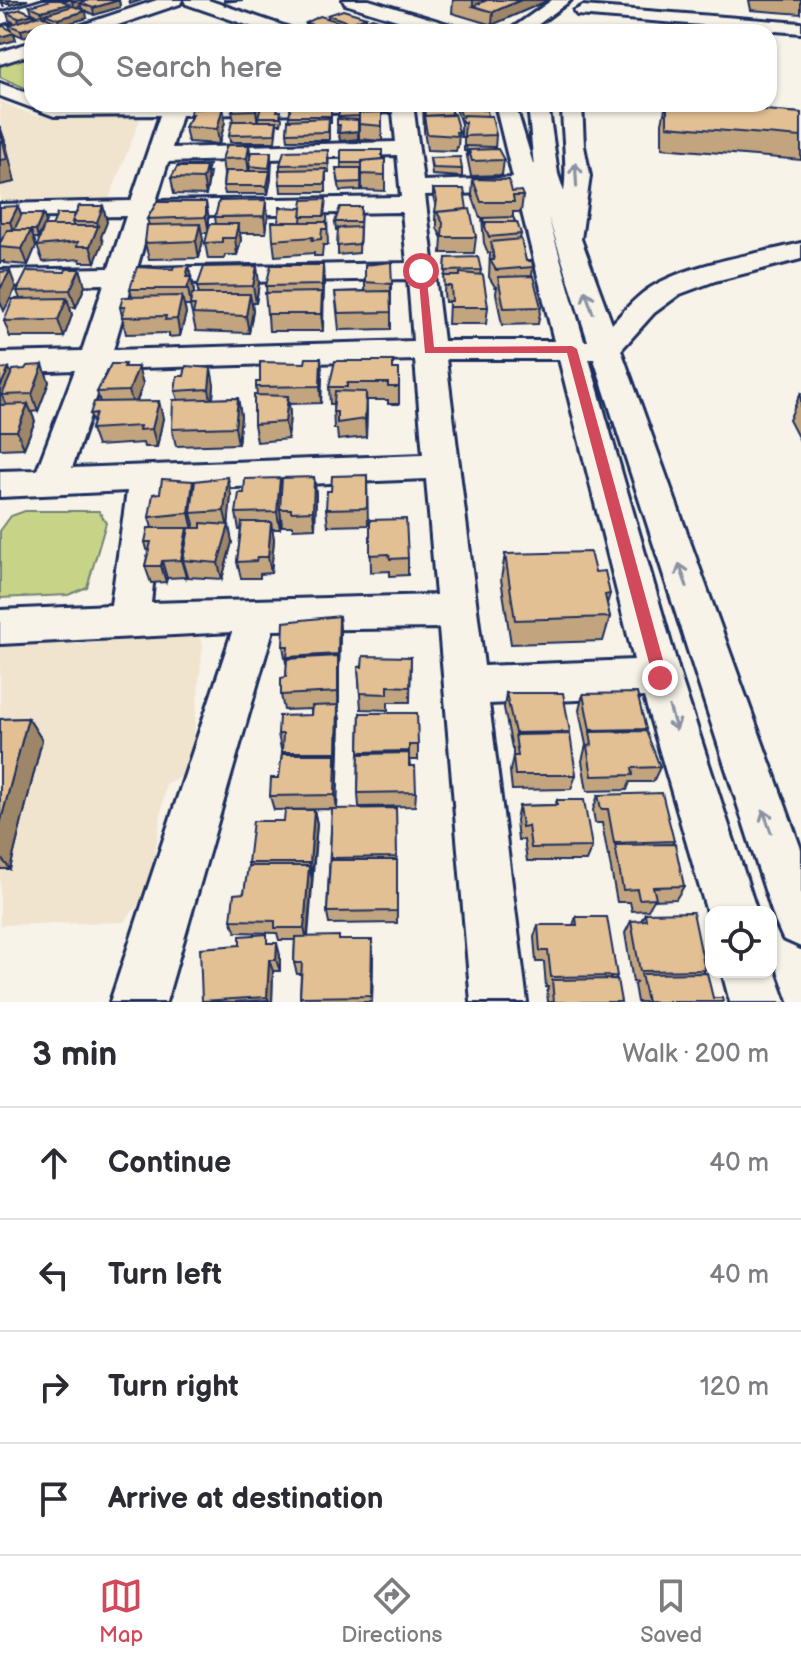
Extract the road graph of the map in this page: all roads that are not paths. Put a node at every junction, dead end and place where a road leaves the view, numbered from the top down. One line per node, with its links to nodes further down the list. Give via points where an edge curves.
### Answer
1 (61, 0): 8 (street)
2 (174, 0): 9 (street)
3 (192, 0): 10 (street)
4 (563, 0): 13 (street)
5 (343, 2): 11 (street); 12 (street)
6 (588, 6): 7 (street); 14 (street)
7 (613, 13): 15 (street); 16 (street)
8 (0, 19)
9 (106, 24)
10 (261, 24)
11 (398, 24)
12 (425, 24)
13 (525, 24)
14 (569, 24)
15 (602, 24)
16 (751, 24)
17 (777, 26): 18 (street)
18 (801, 28)
19 (24, 50): 20 (street)
20 (0, 58)
21 (0, 89): 22 (street)
22 (24, 99)
23 (172, 112): 29 (street)
24 (404, 112): 28 (street)
25 (507, 112): 30 (street)
26 (539, 112): 34 (street, via 546,174)
27 (572, 112): 34 (street, one-way to 27, via 578,176)
28 (408, 148): 29 (street); 31 (street)
29 (158, 155): 32 (street)
30 (527, 184): 31 (street); 40 (street)
31 (414, 196): 32 (street); 36 (street)
32 (142, 208): 33 (street); 38 (street)
33 (0, 211)
34 (570, 245): 40 (street, one-way to 34)
35 (801, 251): 40 (street, via 668,290)
36 (421, 271): 38 (street); 39 (street)
37 (0, 278): 38 (street)
38 (120, 278): 41 (street)
39 (429, 350): 40 (street); 41 (street); 43 (street)
40 (588, 350): 51 (street); 54 (street, one-way to 40)
41 (94, 361): 42 (street); 45 (street)
42 (0, 363)
43 (442, 466): 44 (street); 47 (street)
44 (147, 478): 45 (street); 49 (street)
45 (50, 482): 46 (street)
46 (1, 485)
47 (457, 611): 48 (street); 52 (street)
48 (258, 614): 49 (street); 56 (street)
49 (129, 620): 50 (street)
50 (0, 627)
51 (660, 678): 52 (street); 53 (street, one-way to 53)
52 (465, 686): 57 (street)
53 (729, 906)
54 (801, 921)
55 (751, 978): 58 (street)
56 (138, 1002)
57 (499, 1002)
58 (758, 1002)

